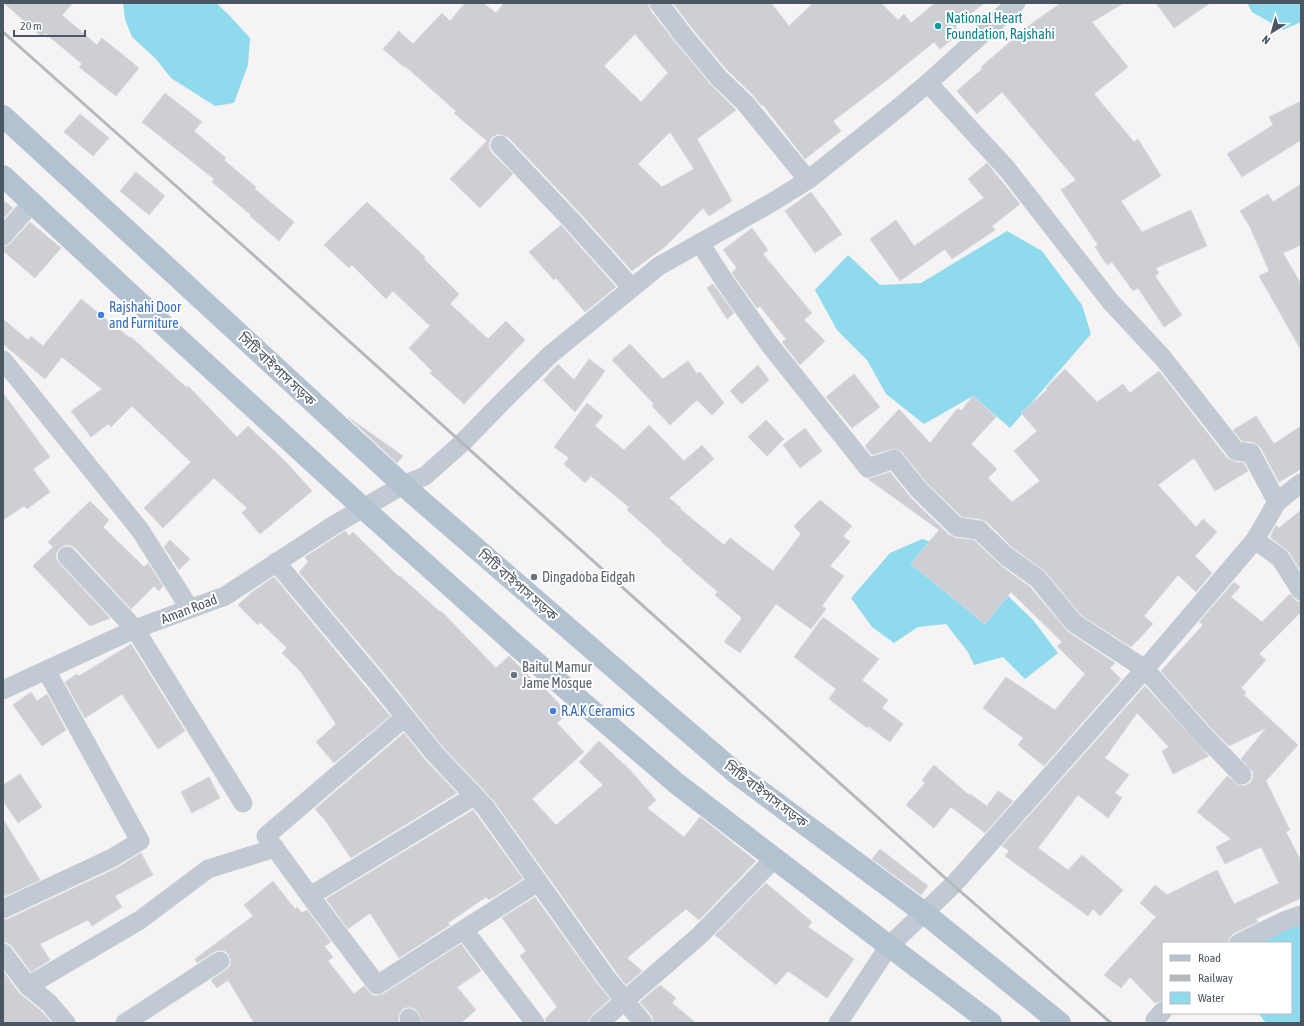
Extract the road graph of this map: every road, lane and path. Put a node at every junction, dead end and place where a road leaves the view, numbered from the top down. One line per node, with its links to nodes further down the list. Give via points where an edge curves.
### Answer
1 (658, 3): 7 (street)
2 (1016, 3): 3 (street, Aman Road)
3 (928, 83): 7 (street, Aman Road); 15 (street, via 1007,169 1110,301 1163,358 1236,451 1250,453)
4 (3, 116): 14 (main road, সিটি বাইপাস সড়ক)
5 (500, 145): 11 (street)
6 (3, 176): 8 (main road)
7 (808, 180): 10 (street, Aman Road)
8 (32, 203): 9 (street); 16 (main road)
9 (3, 236)
10 (700, 243): 11 (street, Aman Road, via 659,266); 23 (street, via 769,344 868,468 894,459 919,490 957,527 979,530 1006,556 1038,579 1074,623)
11 (632, 288): 14 (street, Aman Road, via 551,354 462,443 430,471)
12 (3, 360): 21 (street, via 140,530)
13 (1301, 483): 15 (street)
14 (403, 485): 16 (street, Aman Road); 35 (main road, সিটি বাইপাস সড়ক, via 737,774)
15 (1277, 502): 17 (street)
16 (363, 508): 19 (street, Aman Road); 31 (main road, via 512,642 676,783)
17 (1254, 540): 20 (street, via 1280,558); 23 (street)
18 (67, 556): 22 (street)
19 (276, 562): 21 (street, Aman Road, via 225,596); 26 (street)
20 (1301, 591)
21 (190, 609): 22 (street, Aman Road)
22 (135, 629): 24 (street, Aman Road); 29 (street)
23 (1145, 669): 27 (street); 35 (street, via 953,885)
24 (46, 670): 25 (street, Aman Road); 34 (street, via 140,841 112,858)
25 (3, 690)
26 (405, 717): 28 (street); 30 (street, via 266,836)
27 (1242, 775)
28 (474, 796): 32 (street, via 485,807); 33 (street)
29 (243, 802)
30 (274, 848): 33 (street); 42 (street, via 208,869 140,920)
31 (775, 858): 39 (main road); 43 (street, via 699,936)
32 (538, 882): 37 (street); 43 (street)
33 (310, 896): 37 (street, via 377,986)
34 (3, 909)
35 (924, 912): 39 (street); 51 (main road, সিটি বাইপাস সড়ক)
36 (1301, 915): 38 (street)
37 (464, 930): 46 (street)
38 (1241, 942)
39 (889, 946): 49 (street); 50 (main road)
40 (3, 952): 42 (street)
41 (220, 962): 45 (street)
42 (28, 986): 44 (street, via 49,1003)
43 (625, 1001): 47 (street); 48 (street)
44 (66, 1023)
45 (125, 1023)
46 (536, 1023)
47 (599, 1023)
48 (643, 1023)
49 (838, 1023)
50 (991, 1023)
51 (1060, 1023)

